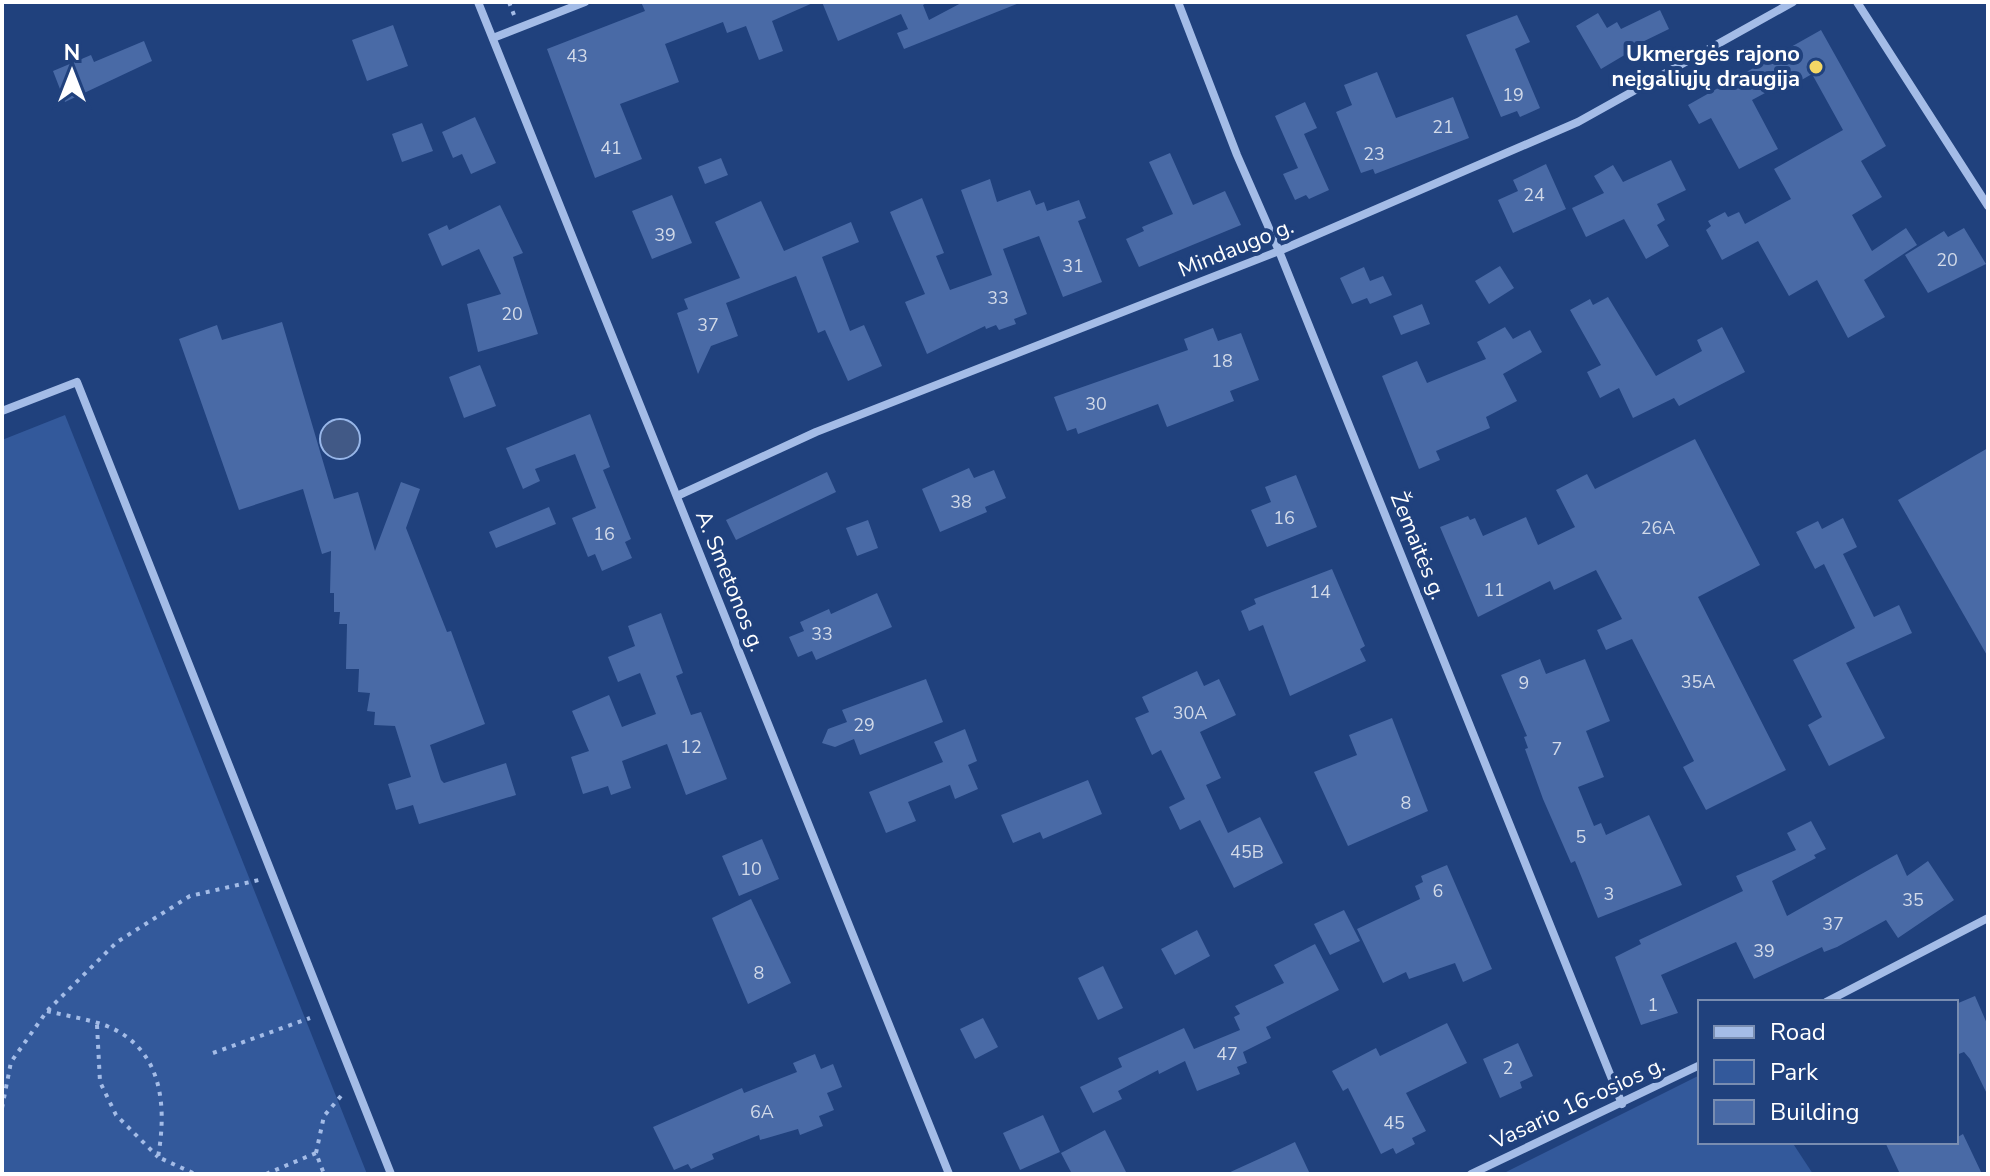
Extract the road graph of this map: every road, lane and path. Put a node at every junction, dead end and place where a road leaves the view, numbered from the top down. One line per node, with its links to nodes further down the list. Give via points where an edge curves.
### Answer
1 (478, 2): 6 (street, A. Smetonos g.)
2 (585, 2): 6 (street)
3 (1178, 2): 8 (street, Žemaitės g.)
4 (1793, 2): 8 (street, Mindaugo g., via 1578,122)
5 (1857, 2): 7 (street)
6 (493, 38): 10 (street, A. Smetonos g.)
7 (1988, 206)
8 (1279, 251): 10 (street, Mindaugo g., via 816,432); 22 (street, Žemaitės g.)
9 (2, 411): 11 (street, via 77,382)
10 (677, 496): 30 (street, A. Smetonos g.)
11 (273, 876): 14 (path, via 190,896 117,942); 29 (street)
12 (1988, 918): 13 (street)
13 (1830, 1000)
14 (47, 1011): 16 (path); 18 (path)
15 (310, 1018): 17 (path)
16 (97, 1024): 25 (path, via 100,1082 116,1115); 25 (path, via 140,1048 158,1080 165,1119)
17 (213, 1053)
18 (11, 1062): 20 (path); 23 (path)
19 (1698, 1066): 22 (street, Vasario 16-osios g.)
20 (2, 1068)
21 (342, 1099): 24 (path, via 324,1116)
22 (1622, 1104): 31 (street, Vasario 16-osios g.)
23 (2, 1108)
24 (316, 1153): 27 (path); 28 (path)
25 (158, 1157): 26 (path)
26 (195, 1174)
27 (266, 1174)
28 (324, 1174)
29 (391, 1174)
30 (949, 1174)
31 (1471, 1174)

